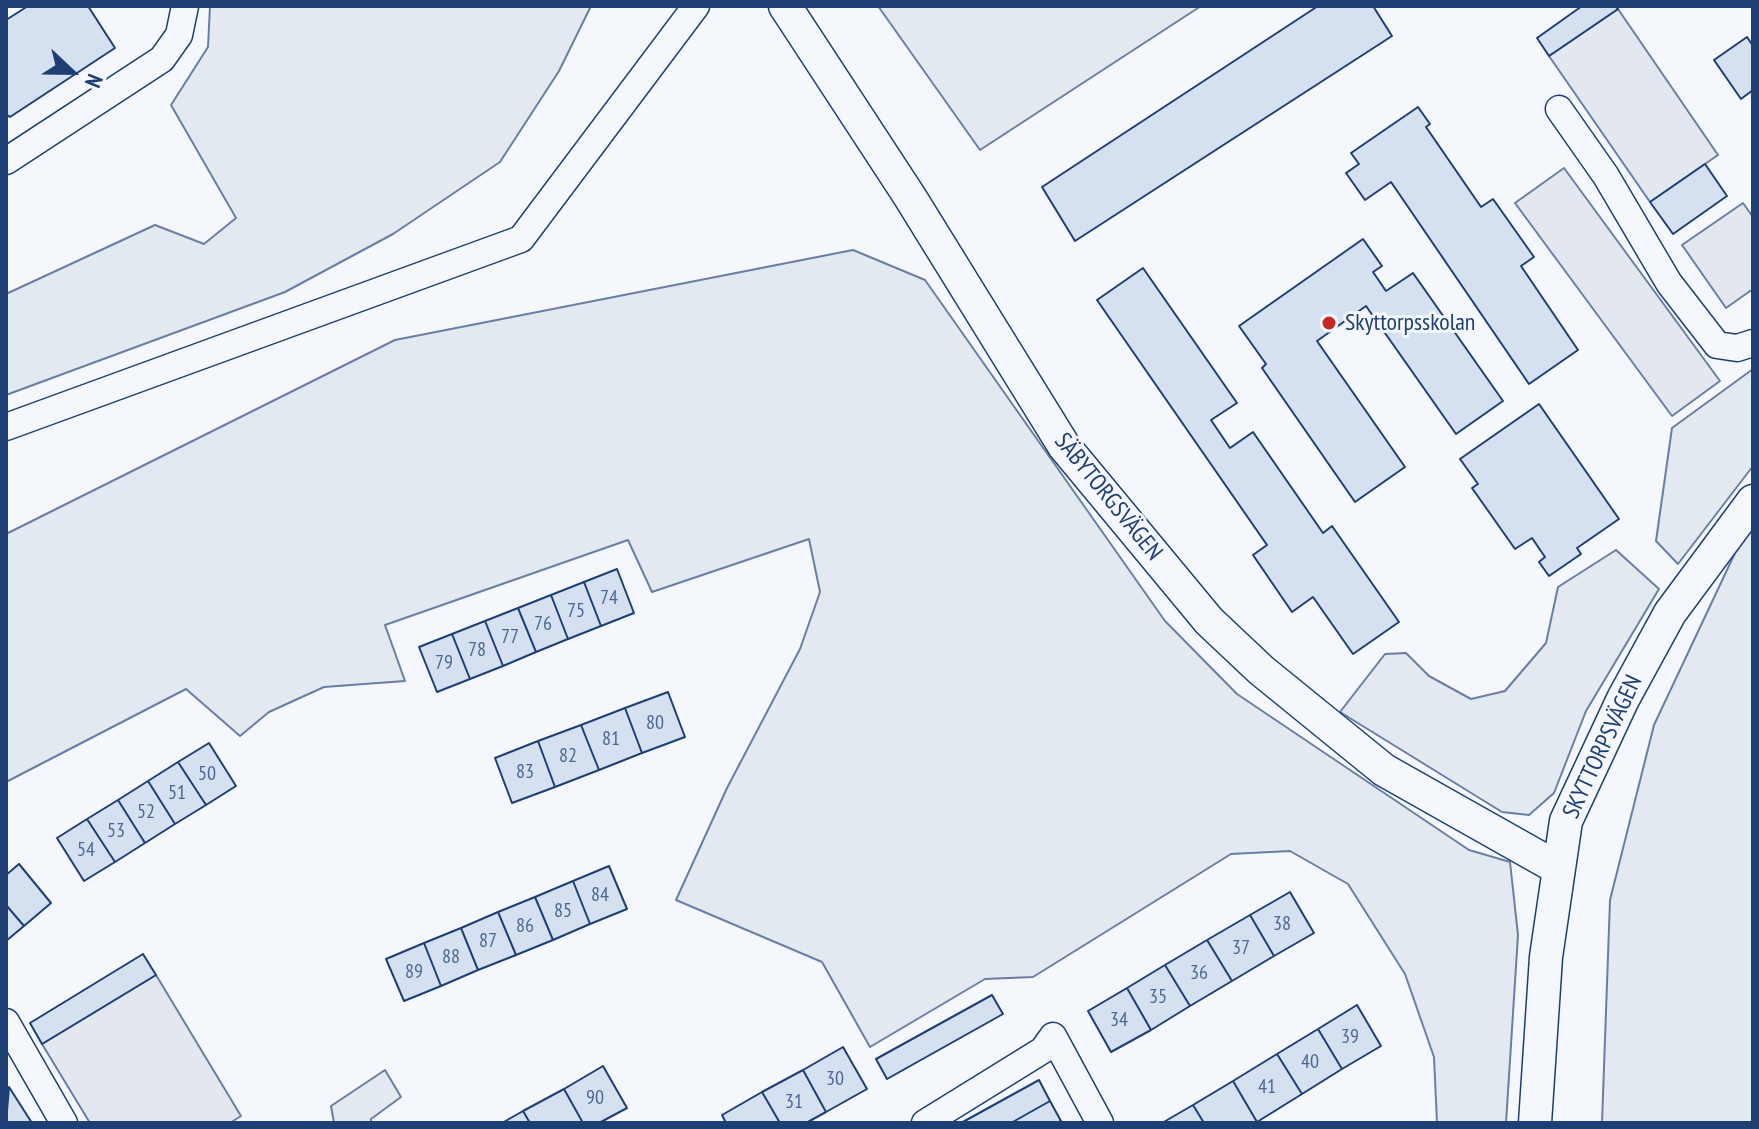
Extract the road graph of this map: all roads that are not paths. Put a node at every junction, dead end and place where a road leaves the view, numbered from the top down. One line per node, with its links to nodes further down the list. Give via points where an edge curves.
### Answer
1 (185, 6): 5 (street, via 179,35 162,59)
2 (696, 6): 7 (street, via 521,239)
3 (785, 6): 9 (street, SÄBYTORGSVÄGEN, via 1064,446 1209,621 1384,770)
4 (1559, 109): 6 (street, via 1669,283 1717,345 1737,348)
5 (6, 161)
6 (1753, 343)
7 (6, 427)
8 (1753, 501): 9 (street, SKYTTORPSVÄGEN, via 1670,613 1623,699 1566,821)
9 (1556, 867): 14 (street, SKYTTORPSVÄGEN)
10 (6, 1022): 11 (street)
11 (64, 1123)
12 (925, 1123): 13 (street, via 1043,1050 1053,1036)
13 (1100, 1123)
14 (1535, 1123)

